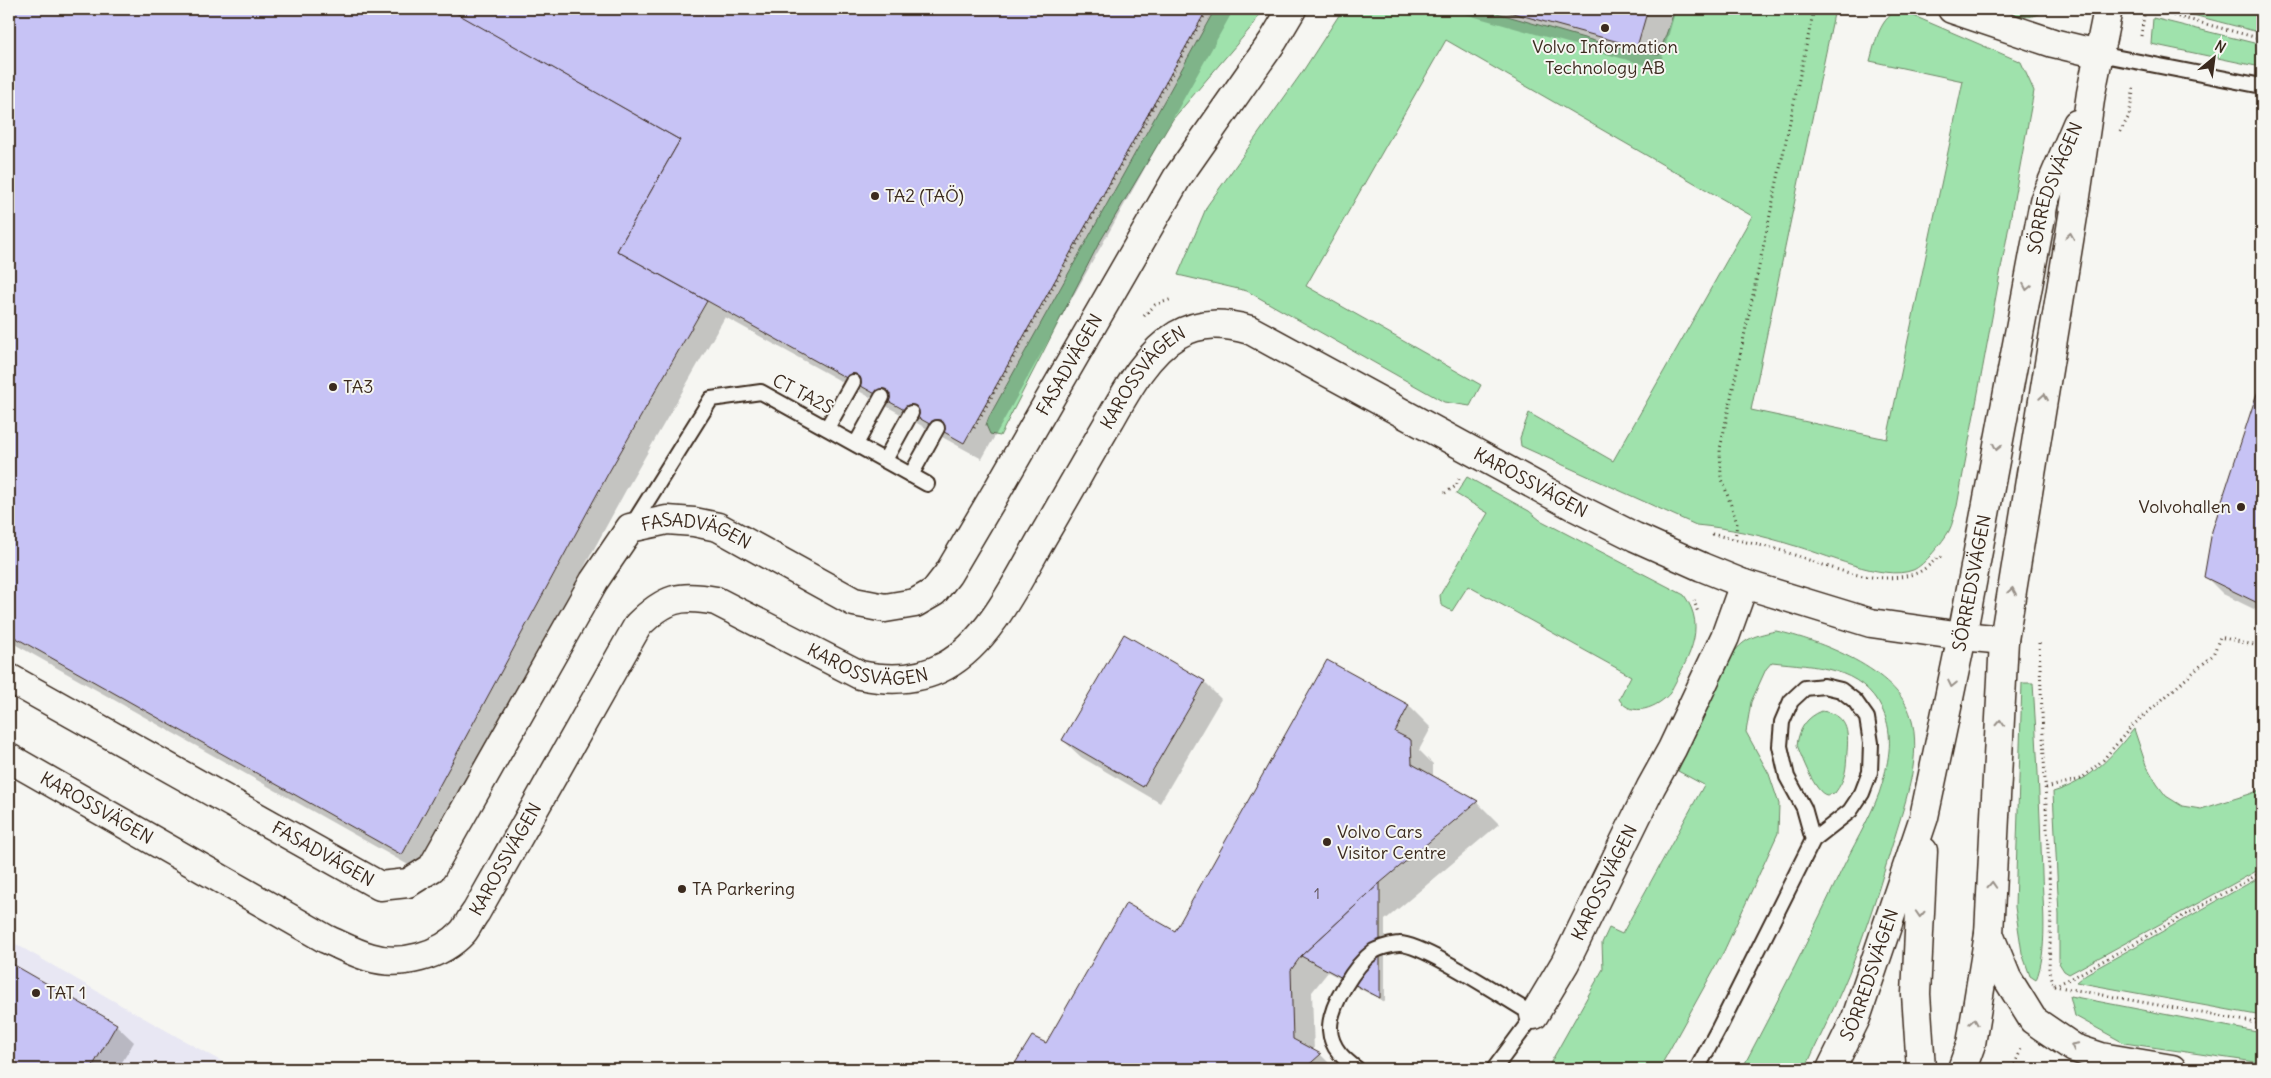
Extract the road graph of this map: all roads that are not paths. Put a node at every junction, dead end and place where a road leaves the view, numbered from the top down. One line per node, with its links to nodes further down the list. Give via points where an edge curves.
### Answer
1 (1292, 9): 16 (street, FASADVÄGEN, via 1177,178 963,549 934,592 915,602 885,608 854,602 718,527 667,520)
2 (1952, 9): 4 (street, via 2053,44)
3 (2108, 9): 4 (street, SÖRREDSVÄGEN)
4 (2099, 54): 5 (lane); 6 (street, SÖRREDSVÄGEN)
5 (2262, 86)
6 (2091, 93): 18 (street, SÖRREDSVÄGEN, one-way to 18, via 2044,201); 19 (street, SÖRREDSVÄGEN, one-way to 6)
7 (853, 382): 10 (lane)
8 (882, 398): 12 (lane)
9 (911, 413): 13 (lane)
10 (827, 428): 12 (lane, CT TA2S); 16 (lane, CT TA2S, via 761,392 711,399)
11 (938, 428): 14 (lane)
12 (856, 444): 13 (lane, CT TA2S)
13 (885, 460): 14 (lane, CT TA2S)
14 (911, 475): 15 (lane, CT TA2S)
15 (927, 484)
16 (630, 528): 20 (street, FASADVÄGEN, via 594,581 432,868 408,884 380,886)
17 (1744, 584): 18 (street, KAROSSVÄGEN, via 1871,623); 21 (street, KAROSSVÄGEN, via 1634,537 1575,507 1250,330 1228,324 1204,324 1178,335 1154,354 1126,393 998,613 967,649 945,666 900,680 860,675 716,601 695,597 674,598 648,615 638,625 476,912 462,932 441,949 392,962 370,957 326,939); 25 (street, KAROSSVÄGEN, via 1725,637 1672,749 1565,964)
18 (1962, 636): 19 (street, KAROSSVÄGEN); 22 (street, SÖRREDSVÄGEN, one-way to 22)
19 (2004, 640): 24 (street, SÖRREDSVÄGEN, one-way to 19)
20 (9, 678)
21 (9, 758)
22 (1924, 817): 29 (street, SÖRREDSVÄGEN, via 1856,1018); 30 (street, one-way to 30, via 1916,994)
23 (1813, 840): 23 (lane, via 1804,808 1787,777 1780,746 1782,722 1791,701 1805,688 1824,686 1841,690 1855,701 1866,718 1871,743 1870,772 1862,793 1850,810); 28 (lane)
24 (1989, 934): 31 (street, SÖRREDSVÄGEN, one-way to 24, via 1971,1044); 32 (street, one-way to 24, via 2101,1057 2074,1048 2033,1020 2007,978)
25 (1534, 1015): 26 (lane, via 1424,950 1400,944 1375,950 1356,970 1346,987 1334,1009 1330,1030 1338,1054); 27 (lane, KAROSSVÄGEN)
26 (1357, 1069)
27 (1494, 1069)
28 (1696, 1069)
29 (1831, 1069)
30 (1921, 1069)
31 (1962, 1069)
32 (2172, 1069)

